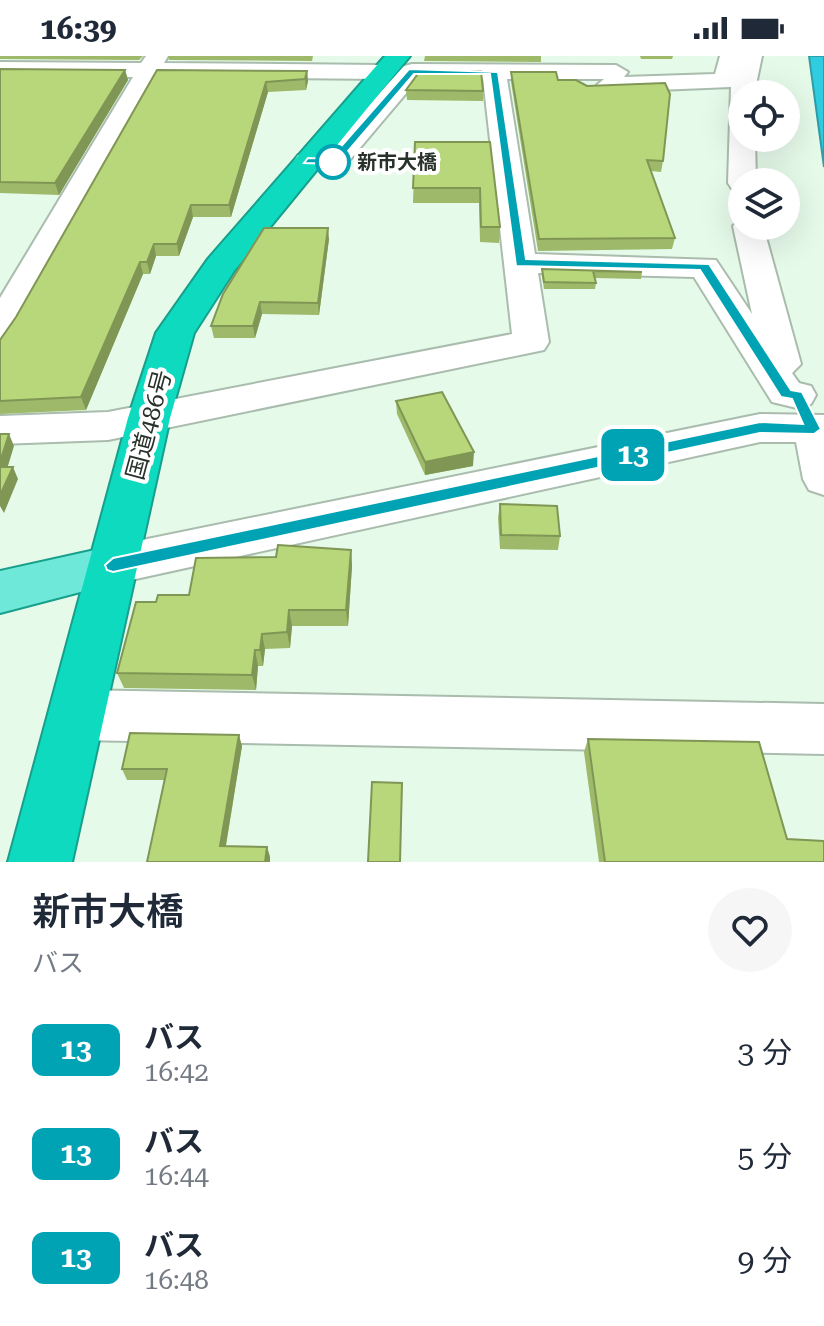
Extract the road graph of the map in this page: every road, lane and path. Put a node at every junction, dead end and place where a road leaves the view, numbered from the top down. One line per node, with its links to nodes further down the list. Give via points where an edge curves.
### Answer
1 (731, 56): 7 (street, via 725,81 711,83 575,86)
2 (751, 56): 10 (street, via 741,96)
3 (153, 63): 4 (street); 5 (street); 13 (street)
4 (391, 64): 9 (highway, 国道486号)
5 (0, 69)
6 (494, 72): 7 (street); 9 (street, via 412,71 333,162); 12 (street)
7 (569, 72): 8 (street)
8 (616, 72)
9 (308, 161): 14 (highway, 国道486号, via 220,266 175,333)
10 (742, 168)
11 (751, 240): 15 (street, via 779,358)
12 (520, 263): 14 (street, via 531,342); 15 (street, via 704,267 786,393)
13 (0, 328)
14 (149, 418): 16 (street, via 108,426); 18 (highway, 国道486号)
15 (815, 426): 17 (street); 18 (street, via 760,428)
16 (0, 430)
17 (824, 479)
18 (113, 565): 19 (main road); 20 (highway, 国道486号)
19 (0, 592)
20 (77, 715): 21 (street); 22 (highway, 国道486号)
21 (824, 729)
22 (40, 862)

